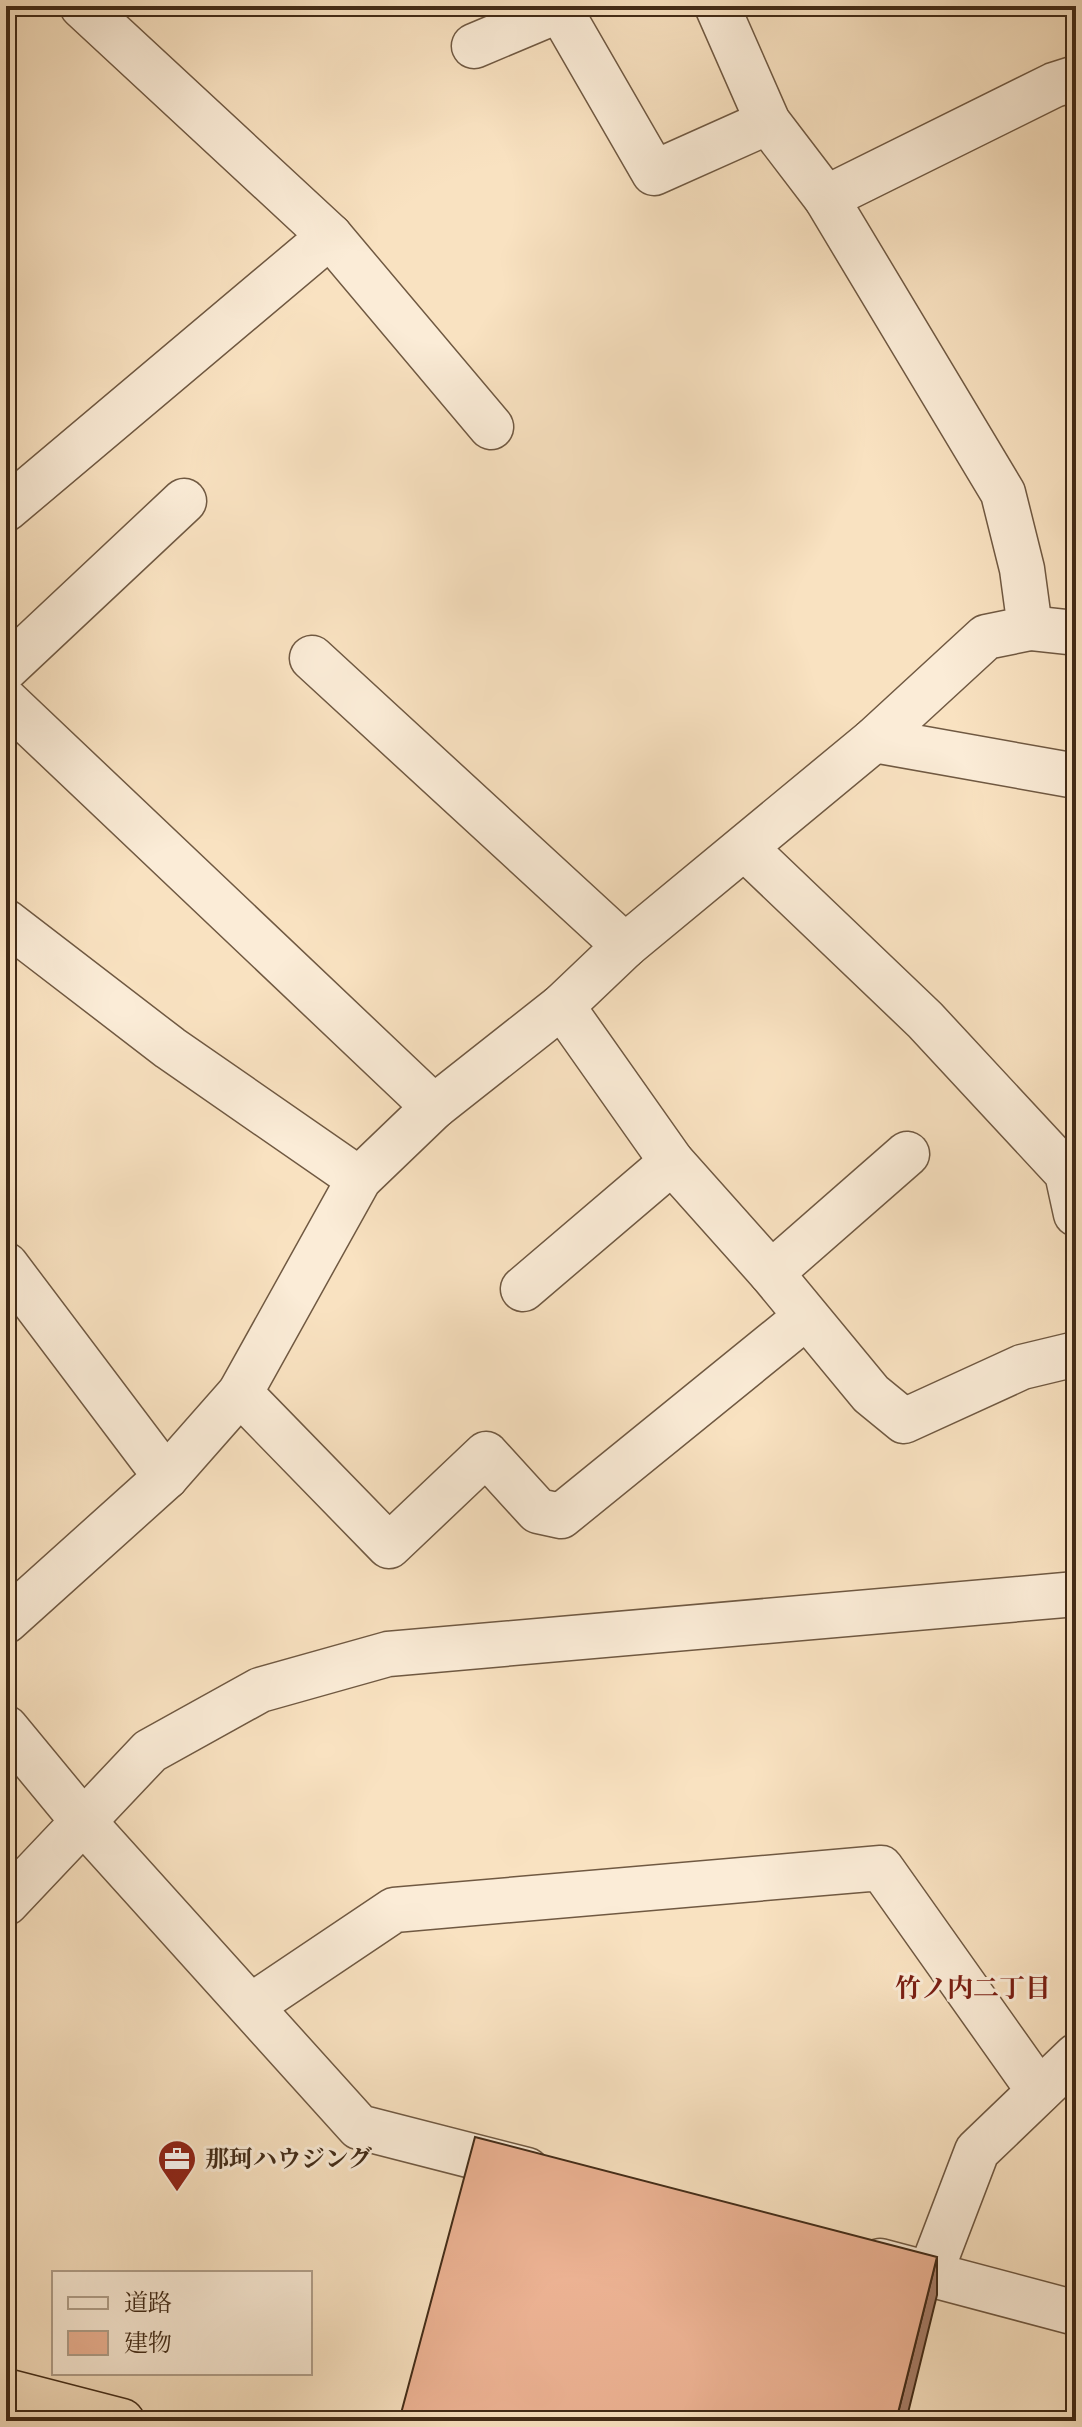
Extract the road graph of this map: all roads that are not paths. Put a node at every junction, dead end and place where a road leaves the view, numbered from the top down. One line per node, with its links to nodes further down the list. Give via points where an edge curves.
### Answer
1 (82, 6): 8 (street)
2 (717, 6): 6 (street)
3 (564, 8): 4 (street); 6 (street, via 654,173)
4 (474, 46)
5 (1076, 78): 7 (street)
6 (768, 122): 7 (street)
7 (826, 198): 12 (street, via 1003,493)
8 (330, 236): 9 (street); 11 (street)
9 (491, 427)
10 (184, 501): 15 (street)
11 (6, 509)
12 (1030, 628): 13 (street); 17 (street, via 986,637)
13 (1076, 633)
14 (312, 658): 21 (street)
15 (6, 668)
16 (6, 701): 23 (street)
17 (874, 740): 18 (street); 19 (street)
18 (1076, 776)
19 (745, 848): 21 (street); 27 (street, via 925,1020 1067,1173)
20 (6, 922): 26 (street, via 170,1048)
21 (625, 946): 22 (street)
22 (562, 1006): 23 (street); 25 (street)
23 (434, 1107): 26 (street)
24 (907, 1154): 29 (street)
25 (672, 1162): 29 (street); 30 (street)
26 (359, 1179): 33 (street)
27 (1076, 1214)
28 (6, 1265): 34 (street)
29 (771, 1273): 31 (street)
30 (523, 1289)
31 (806, 1317): 32 (street, via 871,1394 904,1421 1022,1367); 33 (street, via 561,1516 538,1511 486,1454 389,1546)
32 (1076, 1354)
33 (240, 1393): 34 (street)
34 (166, 1477): 36 (street)
35 (1076, 1594): 38 (street, via 388,1654 260,1690 150,1751)
36 (6, 1621)
37 (6, 1728): 38 (street)
38 (82, 1820): 39 (street); 40 (street)
39 (6, 1903)
40 (251, 2006): 42 (street, via 394,1910 881,1868); 43 (street, via 359,2127)
41 (1076, 2056): 42 (street)
42 (1039, 2091): 45 (street, via 977,2151)
43 (560, 2178)
44 (837, 2250): 45 (street)
45 (930, 2274): 46 (street)
46 (1076, 2313)
47 (6, 2391): 48 (highway)
48 (122, 2421)

